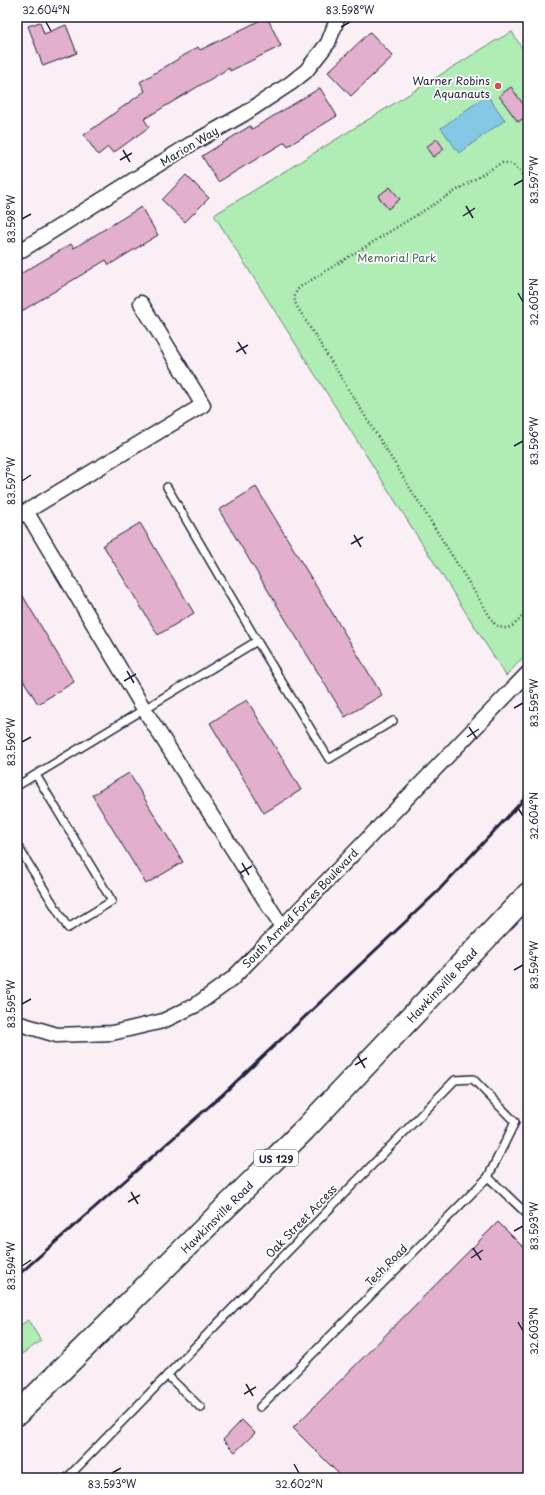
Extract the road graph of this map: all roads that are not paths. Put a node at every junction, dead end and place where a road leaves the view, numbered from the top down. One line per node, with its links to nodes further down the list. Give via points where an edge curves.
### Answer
1 (338, 17): 2 (street, Marion Way, via 328,43 306,71 291,83)
2 (17, 253)
3 (141, 303): 5 (street, via 203,405)
4 (167, 487): 6 (lane)
5 (22, 514): 8 (street)
6 (257, 641): 8 (lane); 9 (lane, via 329,759)
7 (528, 673): 14 (street, South Armed Forces Boulevard)
8 (144, 709): 10 (lane); 14 (street)
9 (393, 721)
10 (36, 774): 11 (lane); 12 (lane, via 112,901 68,928)
11 (17, 786)
12 (17, 844)
13 (528, 894): 21 (main road, Hawkinsville Road / US 129, via 304,1130)
14 (282, 927): 15 (street, South Armed Forces Boulevard, via 232,979 196,1005 163,1021 112,1033 57,1035)
15 (17, 1023)
16 (488, 1177): 17 (lane); 18 (lane, Oak Street Access, via 515,1122 473,1080 455,1080); 19 (lane, Tech Road)
17 (528, 1215)
18 (167, 1375): 20 (lane); 22 (lane, Oak Street Access)
19 (260, 1407)
20 (201, 1408)
21 (17, 1414)
22 (67, 1478)

